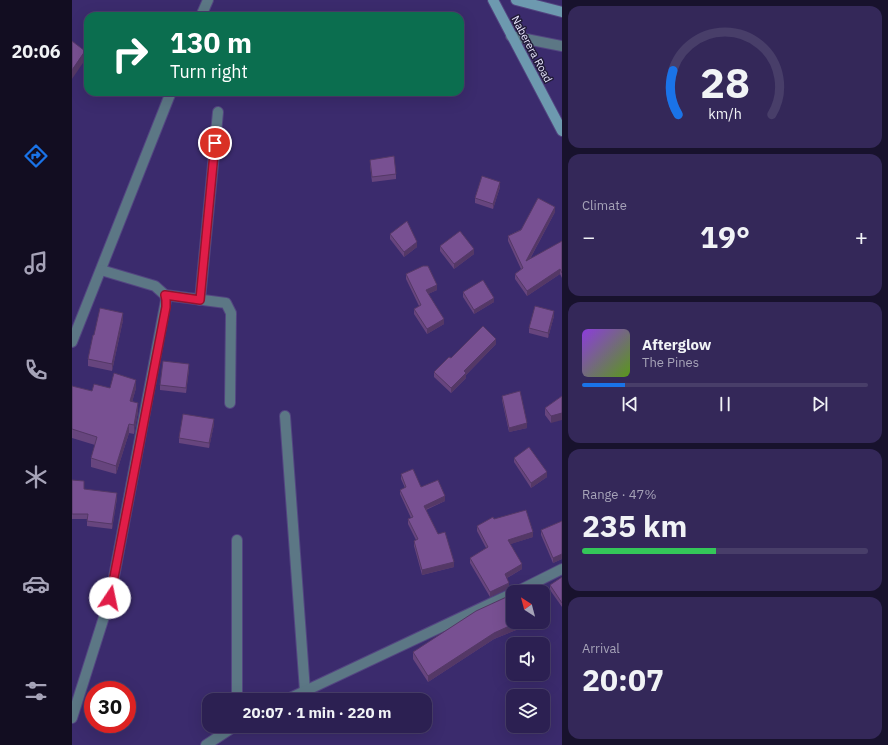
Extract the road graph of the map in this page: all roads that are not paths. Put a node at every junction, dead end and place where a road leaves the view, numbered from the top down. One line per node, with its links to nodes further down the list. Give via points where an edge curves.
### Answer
1 (208, 0): 4 (street)
2 (493, 0): 6 (street, Naberera Road)
3 (516, 0): 5 (street)
4 (203, 12)
5 (562, 12)
6 (512, 36): 7 (street); 10 (street, Naberera Road)
7 (562, 46)
8 (169, 96): 11 (street)
9 (218, 112): 13 (street)
10 (562, 131)
11 (101, 270): 12 (street, via 155,286); 14 (street)
12 (165, 295): 13 (street); 24 (street, via 166,307 110,598)
13 (200, 300): 15 (street, via 226,304 231,313)
14 (72, 342)
15 (230, 403)
16 (284, 416): 21 (street)
17 (237, 540): 22 (street)
18 (562, 569): 19 (street)
19 (530, 585)
20 (506, 596): 21 (street)
21 (305, 691): 23 (street)
22 (237, 693)
23 (301, 693)
24 (72, 718)
25 (224, 733): 26 (street)
26 (206, 745)

